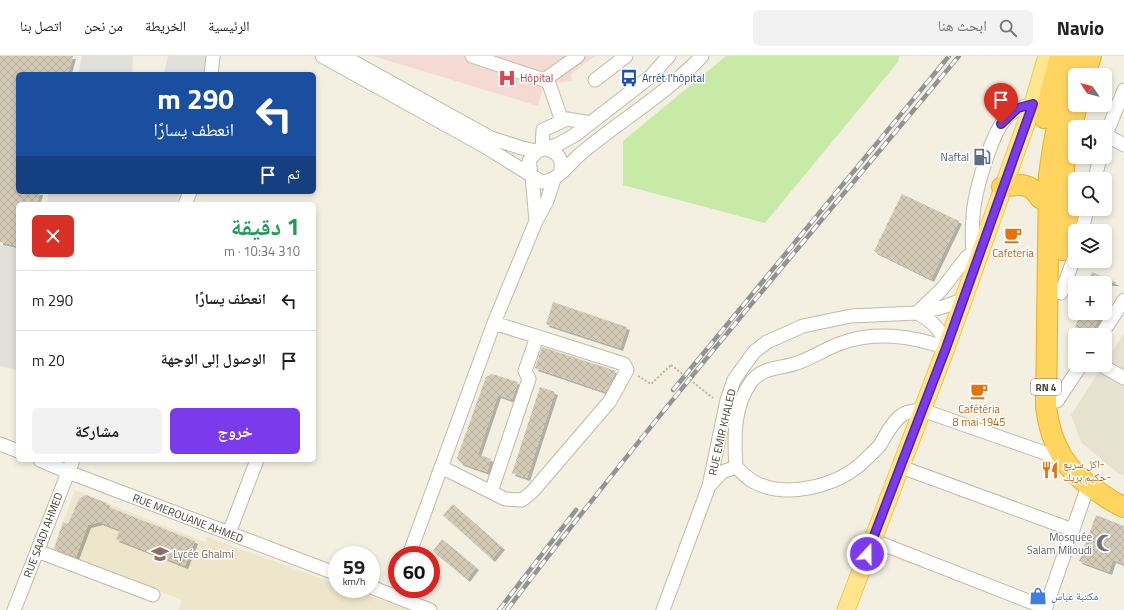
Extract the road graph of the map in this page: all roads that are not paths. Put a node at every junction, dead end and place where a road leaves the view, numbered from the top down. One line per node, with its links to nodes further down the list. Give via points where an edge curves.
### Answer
1 (213, 56): 16 (street)
2 (322, 56): 29 (street, via 490,148)
3 (343, 56): 27 (street, via 491,138 522,148)
4 (472, 56): 17 (street, via 544,80)
5 (578, 56): 17 (street)
6 (626, 56): 18 (street)
7 (669, 56): 24 (street, via 650,78)
8 (702, 56): 30 (street, via 602,136)
9 (1047, 56): 20 (main road)
10 (1060, 56): 32 (highway, RN 4, via 1044,112 1038,152)
11 (1076, 56): 35 (highway, RN 4, via 1053,141 1049,175)
12 (1091, 56): 14 (highway)
13 (1103, 56): 15 (highway)
14 (1087, 68)
15 (1100, 68)
16 (211, 72)
17 (547, 78): 23 (street)
18 (595, 80)
19 (1124, 90): 22 (street)
20 (1033, 104): 31 (main road); 36 (street, via 1018,108 997,131 974,204 972,227)
21 (1075, 112): 37 (highway, RN 4, via 1065,157 1062,216)
22 (1112, 120)
23 (562, 121): 24 (street, via 567,119); 27 (street, via 542,130)
24 (591, 123): 27 (street, via 567,141)
25 (1112, 139): 26 (street)
26 (1124, 145)
27 (542, 150): 29 (street, via 529,161); 30 (street, via 556,153 560,157 562,162)
28 (1077, 164): 34 (highway, RN 4)
29 (532, 174): 30 (street, via 542,182); 33 (street)
30 (557, 176): 33 (street)
31 (1002, 187): 32 (highway, via 1028,186 1035,190); 36 (main road)
32 (1040, 198): 35 (highway, RN 4)
33 (536, 221): 42 (street)
34 (1072, 224)
35 (1049, 232): 53 (highway, RN 4, via 1046,407 1050,433)
36 (978, 247): 39 (main road); 41 (street, via 942,289)
37 (1068, 248)
38 (1068, 258): 49 (highway, RN 4, via 1061,292)
39 (962, 300): 41 (street, RUE EMIR KHALED); 45 (main road)
40 (1124, 300): 43 (street)
41 (917, 313): 45 (street, via 932,322 944,336); 61 (street, RUE EMIR KHALED, via 852,316 803,326 782,334 754,352 734,380 727,400)
42 (494, 323): 44 (street); 57 (street)
43 (1106, 328)
44 (538, 337): 63 (street, via 525,371 529,379); 63 (street, via 624,364 627,370 610,401 532,492 522,500 505,499)
45 (947, 346): 50 (main road); 58 (street, via 913,339 860,336 798,363 773,367 762,372 743,395 738,410 734,441)
46 (1112, 371): 48 (street)
47 (1076, 372): 49 (street)
48 (1124, 378)
49 (1057, 401): 64 (highway, RN 4, via 1060,427 1075,456 1092,472)
50 (922, 410): 53 (street); 58 (street, via 902,415 864,462 827,483 803,490 789,490 752,481); 59 (main road)
51 (0, 444): 52 (street)
52 (16, 450)
53 (1062, 459): 62 (highway, RN 4)
54 (45, 462): 60 (street, RUE MEROUANE AHMED)
55 (72, 462): 60 (street, RUE SAADI AHMED)
56 (255, 462): 67 (street)
57 (441, 467): 63 (street); 69 (street)
58 (736, 467): 61 (street, via 722,472)
59 (901, 467): 66 (street); 68 (main road)
60 (68, 472): 67 (street, RUE MEROUANE AHMED); 70 (street, RUE SAADI AHMED)
61 (709, 486): 77 (street, RUE EMIR KHALED)
62 (1088, 486): 65 (highway, RN 4); 66 (street)
63 (491, 492)
64 (1124, 492)
65 (1124, 507)
66 (1073, 530): 74 (street)
67 (229, 533): 71 (street, RUE MEROUANE AHMED)
68 (872, 540): 74 (street); 78 (main road)
69 (412, 546)
70 (37, 551): 72 (street); 75 (street, RUE SAADI AHMED)
71 (328, 571)
72 (153, 596)
73 (407, 598): 76 (street)
74 (1046, 609)
75 (14, 610)
76 (430, 610)
77 (663, 610)
78 (846, 610)

